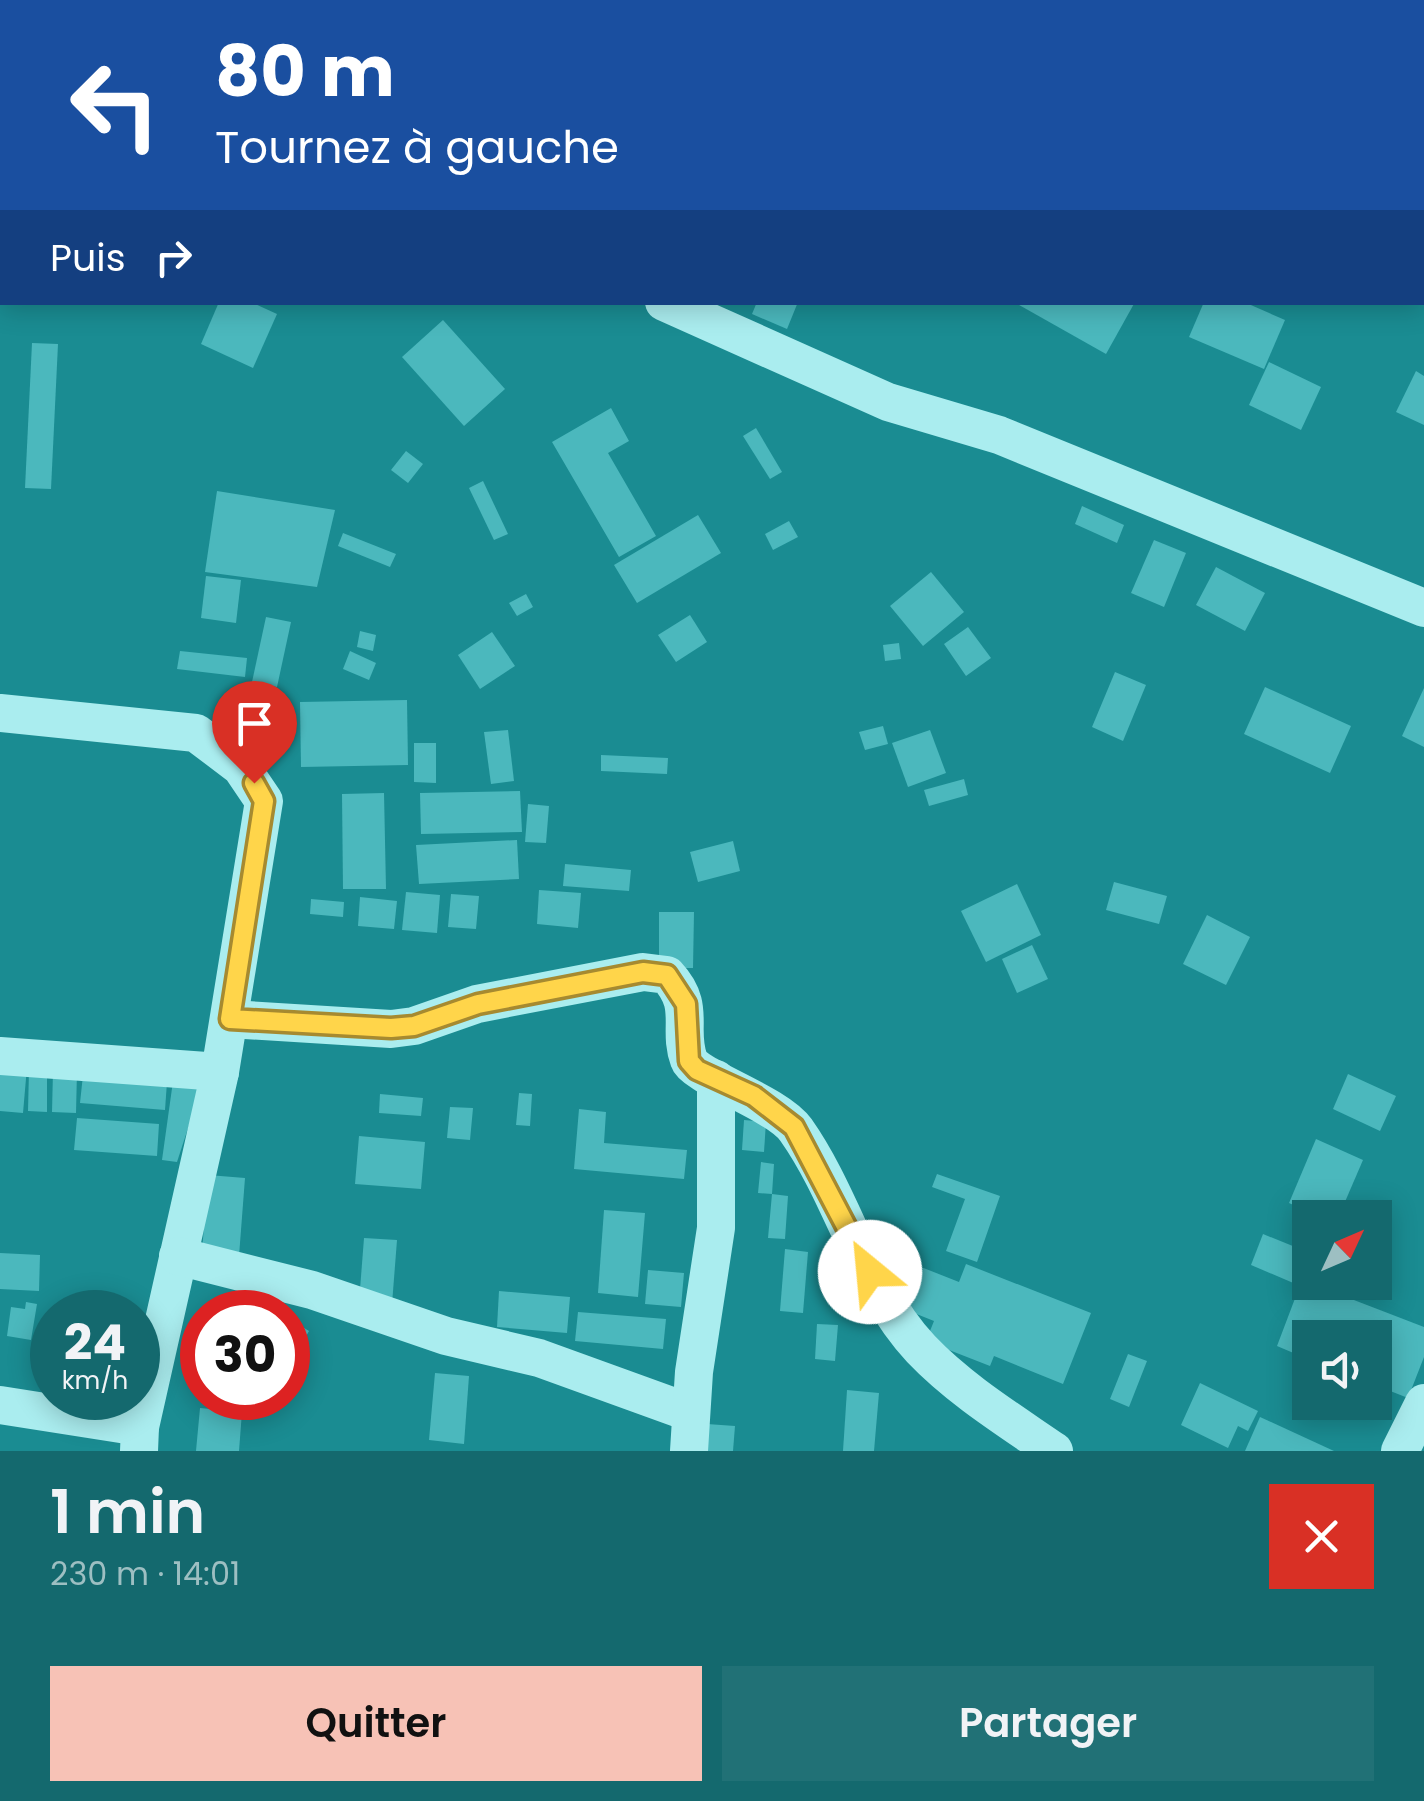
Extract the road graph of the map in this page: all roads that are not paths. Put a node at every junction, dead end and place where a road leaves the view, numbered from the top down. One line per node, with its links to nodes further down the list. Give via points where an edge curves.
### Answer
1 (671, 305): 2 (street, via 888,402 1000,435)
2 (1424, 607)
3 (0, 713): 4 (street, via 196,733 254,783 264,801)
4 (230, 1019): 6 (street); 7 (street, via 403,1027 478,1004 643,972 667,975 677,986 686,1004 689,1061)
5 (0, 1056): 6 (street)
6 (220, 1072): 8 (street)
7 (716, 1079): 11 (street, via 716,1228); 14 (street, via 754,1096 794,1127 870,1272 920,1348)
8 (178, 1256): 11 (street, via 540,1358); 12 (street)
9 (1424, 1403): 15 (street)
10 (0, 1405): 12 (street)
11 (691, 1413): 13 (street)
12 (140, 1439)
13 (689, 1451)
14 (1054, 1451)
15 (1400, 1451)

